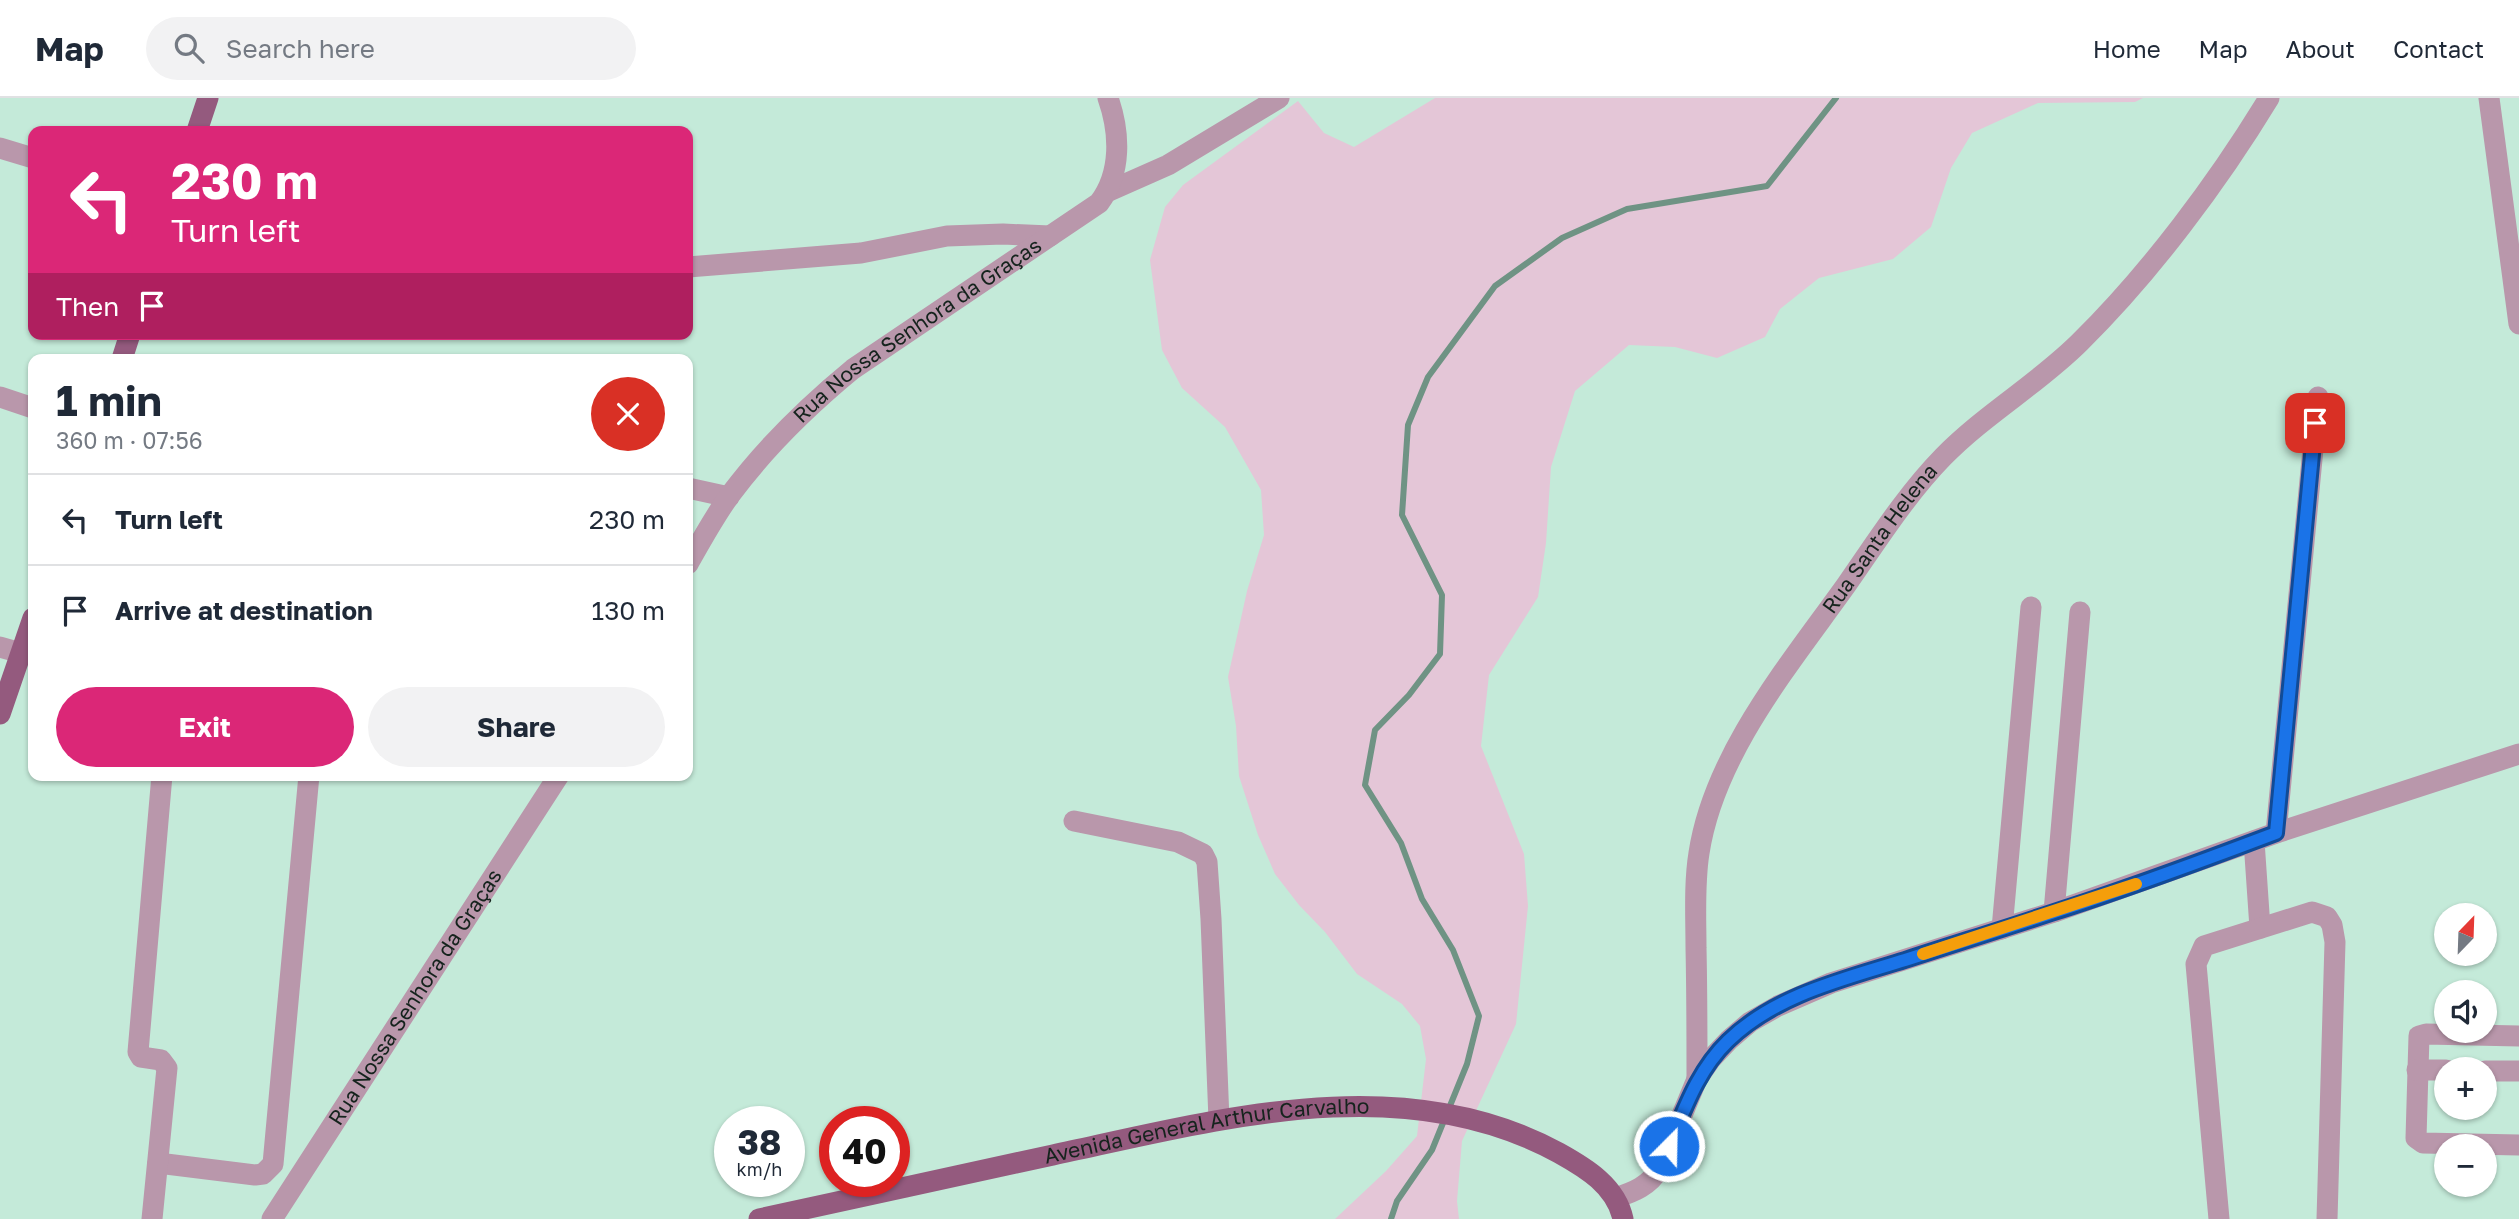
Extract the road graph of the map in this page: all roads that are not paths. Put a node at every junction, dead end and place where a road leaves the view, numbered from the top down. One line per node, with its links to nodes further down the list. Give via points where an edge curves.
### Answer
1 (208, 98): 6 (main road)
2 (1108, 98): 9 (street, via 1117,159)
3 (1279, 98): 9 (street, via 1168,165)
4 (2269, 98): 40 (street, Rua Santa Helena, via 2216,179 2114,306 2037,382 1945,455 1914,489 1737,747 1708,817 1699,853)
5 (2488, 98): 12 (street)
6 (199, 126)
7 (0, 148): 8 (street)
8 (28, 156)
9 (1107, 192): 10 (street, Rua Nossa Senhora da Graças, via 1100,203)
10 (1050, 236): 11 (street, via 947,236 829,257); 17 (street, Rua Nossa Senhora da Graças, via 853,369 784,432)
11 (693, 267)
12 (2519, 324)
13 (0, 397): 15 (street)
14 (2318, 397): 30 (street)
15 (28, 406)
16 (693, 489): 17 (street)
17 (729, 497): 18 (street, Rua Nossa Senhora da Graças)
18 (693, 556)
19 (2031, 607): 34 (street)
20 (2080, 612): 32 (street)
21 (28, 633): 23 (main road)
22 (0, 647): 23 (street)
23 (21, 653): 24 (main road)
24 (0, 714)
25 (2519, 754): 30 (street)
26 (161, 781): 43 (street, via 138,1052 161,1060 167,1068)
27 (308, 781): 43 (street, via 273,1164 255,1175)
28 (555, 781): 46 (street, Rua Nossa Senhora da Graças)
29 (1074, 821): 41 (street, via 1178,842 1203,853 1211,919)
30 (2276, 833): 31 (street)
31 (2254, 841): 32 (street); 33 (street)
32 (2054, 912): 34 (street)
33 (2260, 928): 49 (street, via 2204,946 2196,964); 50 (street, via 2312,912 2328,917 2332,925)
34 (2002, 929): 40 (street, via 1831,984 1778,1006 1729,1040)
35 (2519, 1035): 36 (street, via 2422,1035 2417,1040)
36 (2417, 1070): 37 (street); 42 (street, via 2417,1140)
37 (2434, 1070)
38 (2497, 1070): 39 (street)
39 (2519, 1071)
40 (1698, 1079): 44 (street, via 1654,1178)
41 (1219, 1120): 44 (main road, Avenida General Arthur Carvalho, via 1311,1108 1401,1107 1461,1116 1551,1149 1581,1165); 47 (main road, Avenida General Arthur Carvalho)
42 (2519, 1145)
43 (158, 1163): 45 (street)
44 (1615, 1198): 48 (main road, Avenida General Arthur Carvalho)
45 (152, 1219)
46 (272, 1219)
47 (759, 1219)
48 (1623, 1219)
49 (2219, 1219)
50 (2327, 1219)

